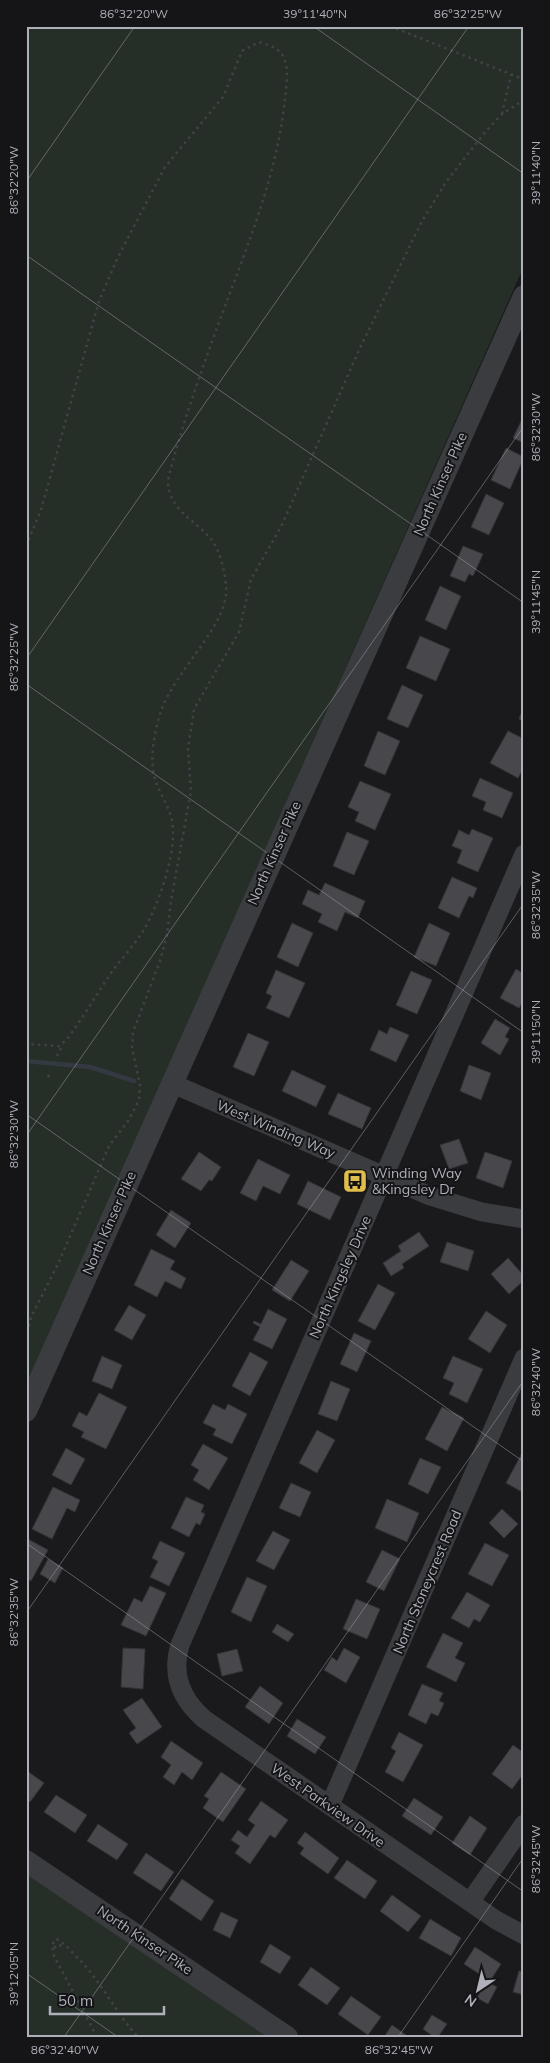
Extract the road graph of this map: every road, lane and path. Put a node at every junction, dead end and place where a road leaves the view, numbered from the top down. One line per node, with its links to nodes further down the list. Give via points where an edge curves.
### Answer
1 (390, 26): 2 (path)
2 (511, 75): 3 (path); 5 (path)
3 (524, 81)
4 (524, 100): 5 (path)
5 (502, 114): 10 (path, via 446,182 409,245 281,527 251,579 239,632 194,709 188,749 192,791)
6 (524, 296): 16 (street, North Kinser Pike)
7 (26, 546): 9 (path, via 41,510 100,301 118,257 164,167 223,97 242,52 259,42 273,46 286,62 279,137 253,231 209,350 168,480 181,513 212,540 226,587 220,618 179,674 161,713 152,768 170,810 173,829)
8 (524, 854): 17 (street, North Kingsley Drive)
9 (171, 859): 10 (path); 11 (path, via 144,930)
10 (178, 861): 19 (path, via 164,947 133,1032 132,1048 140,1085 137,1105 109,1146 58,1264 31,1317)
11 (64, 1043): 12 (path, via 52,1047); 13 (path)
12 (26, 1044)
13 (57, 1056)
14 (51, 1072): 15 (path)
15 (48, 1077)
16 (171, 1083): 17 (street, West Winding Way); 21 (street, North Kinser Pike)
17 (384, 1176): 18 (street, West Winding Way, via 451,1203); 22 (street, North Kingsley Drive)
18 (524, 1219)
19 (26, 1339)
20 (524, 1358): 23 (street, North Stoneycrest Road)
21 (26, 1411)
22 (180, 1645): 23 (street, West Parkview Drive, via 176,1659 177,1680 191,1706 204,1719)
23 (330, 1805): 26 (street, West Parkview Drive)
24 (524, 1824): 26 (street)
25 (26, 1861): 32 (street, North Kinser Pike)
26 (470, 1902): 27 (street, West Parkview Drive)
27 (524, 1935)
28 (66, 1947): 29 (path, via 55,1946); 29 (path, via 56,1939 52,1945); 31 (path, via 96,1977)
29 (53, 1952): 30 (path)
30 (97, 2037)
31 (138, 2037)
32 (287, 2037)

